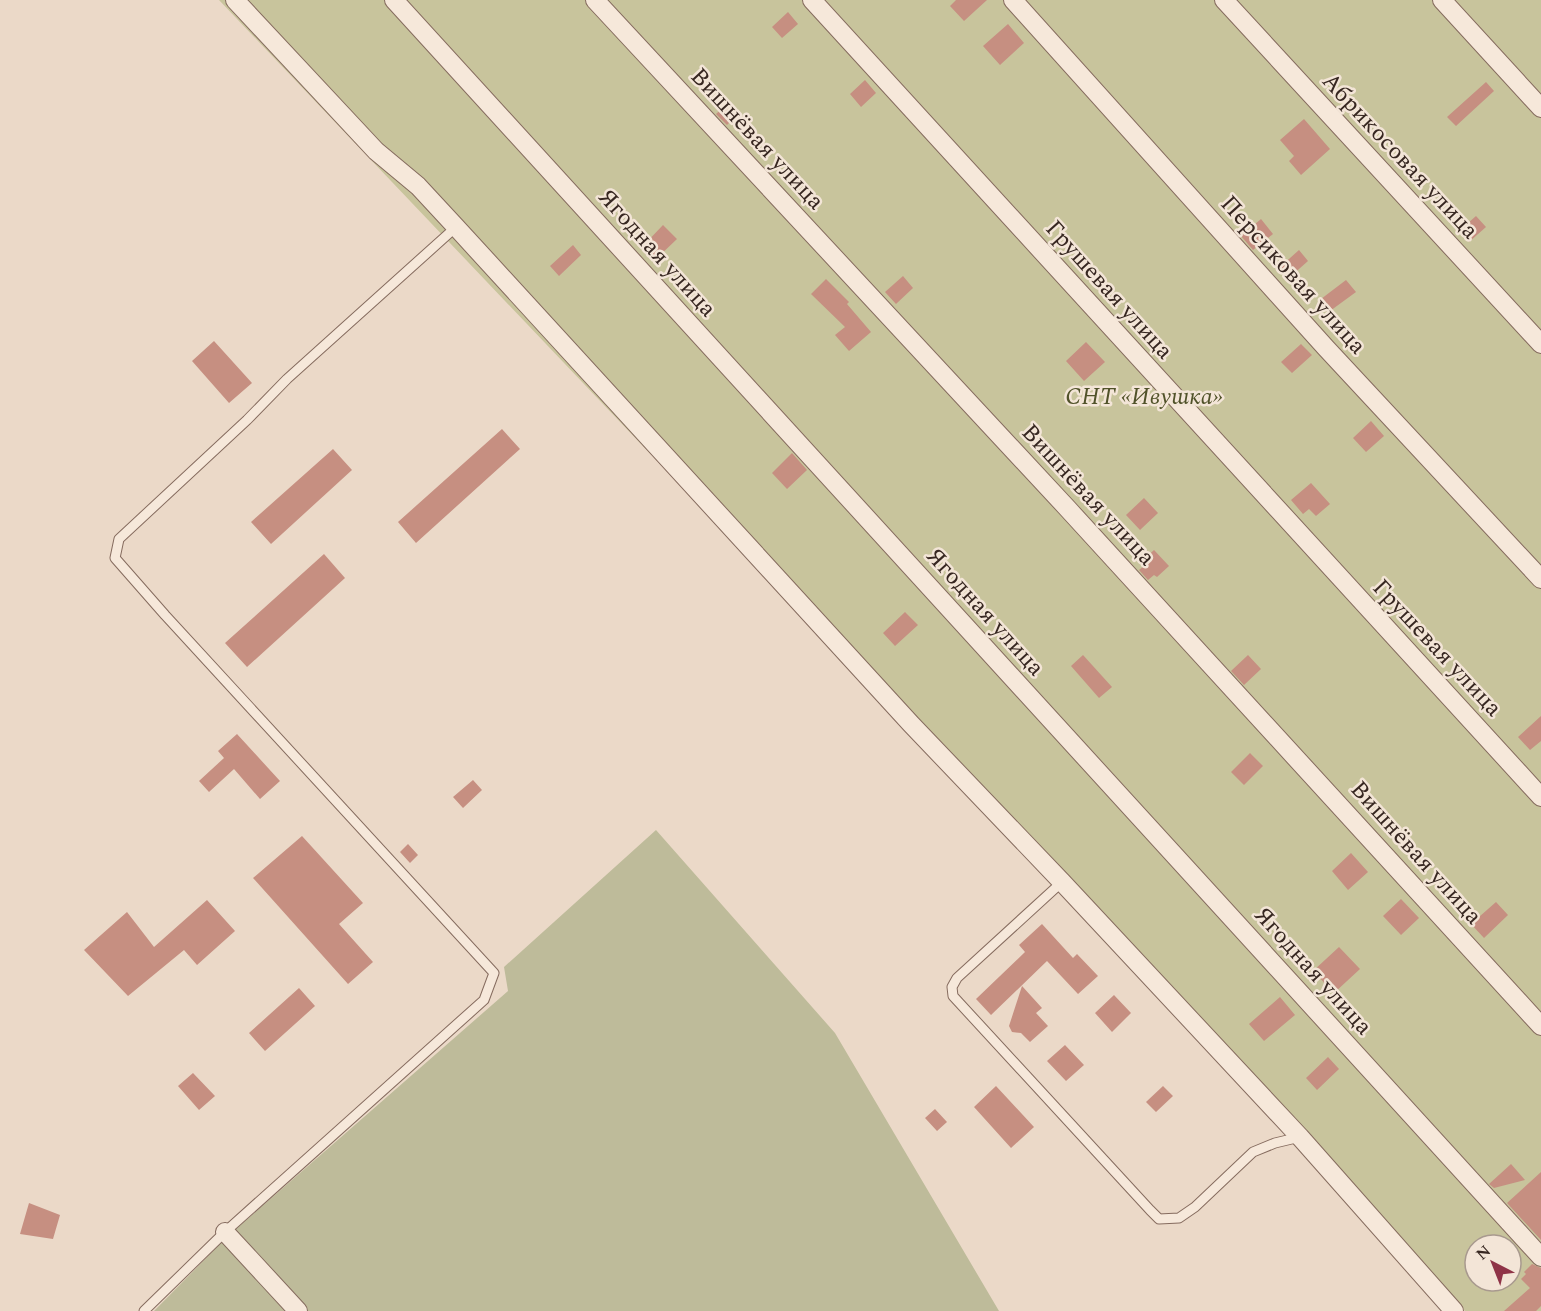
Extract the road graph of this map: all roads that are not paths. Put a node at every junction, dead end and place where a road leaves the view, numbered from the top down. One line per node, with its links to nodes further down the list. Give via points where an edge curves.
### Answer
1 (235, 0): 9 (street, via 376,151 418,186)
2 (394, 0): 17 (street, Ягодная улица)
3 (595, 0): 14 (street, Вишнёвая улица)
4 (812, 0): 12 (street, Грушевая улица)
5 (1013, 0): 11 (street, Персиковая улица, via 1326,348)
6 (1224, 0): 10 (street, Абрикосовая улица)
7 (1442, 0): 8 (street)
8 (1541, 108)
9 (456, 227): 13 (street, via 911,724); 16 (lane, via 287,379 119,539 115,549 115,558 165,615 494,973 484,1000)
10 (1541, 344)
11 (1541, 579)
12 (1541, 797)
13 (1062, 882): 15 (street); 15 (lane, via 957,978 953,996 1150,1210 1159,1219 1179,1218 1253,1152)
14 (1541, 1026)
15 (1300, 1137): 20 (street)
16 (225, 1232): 18 (lane); 19 (street)
17 (1541, 1257)
18 (144, 1311)
19 (298, 1311)
20 (1454, 1311)

